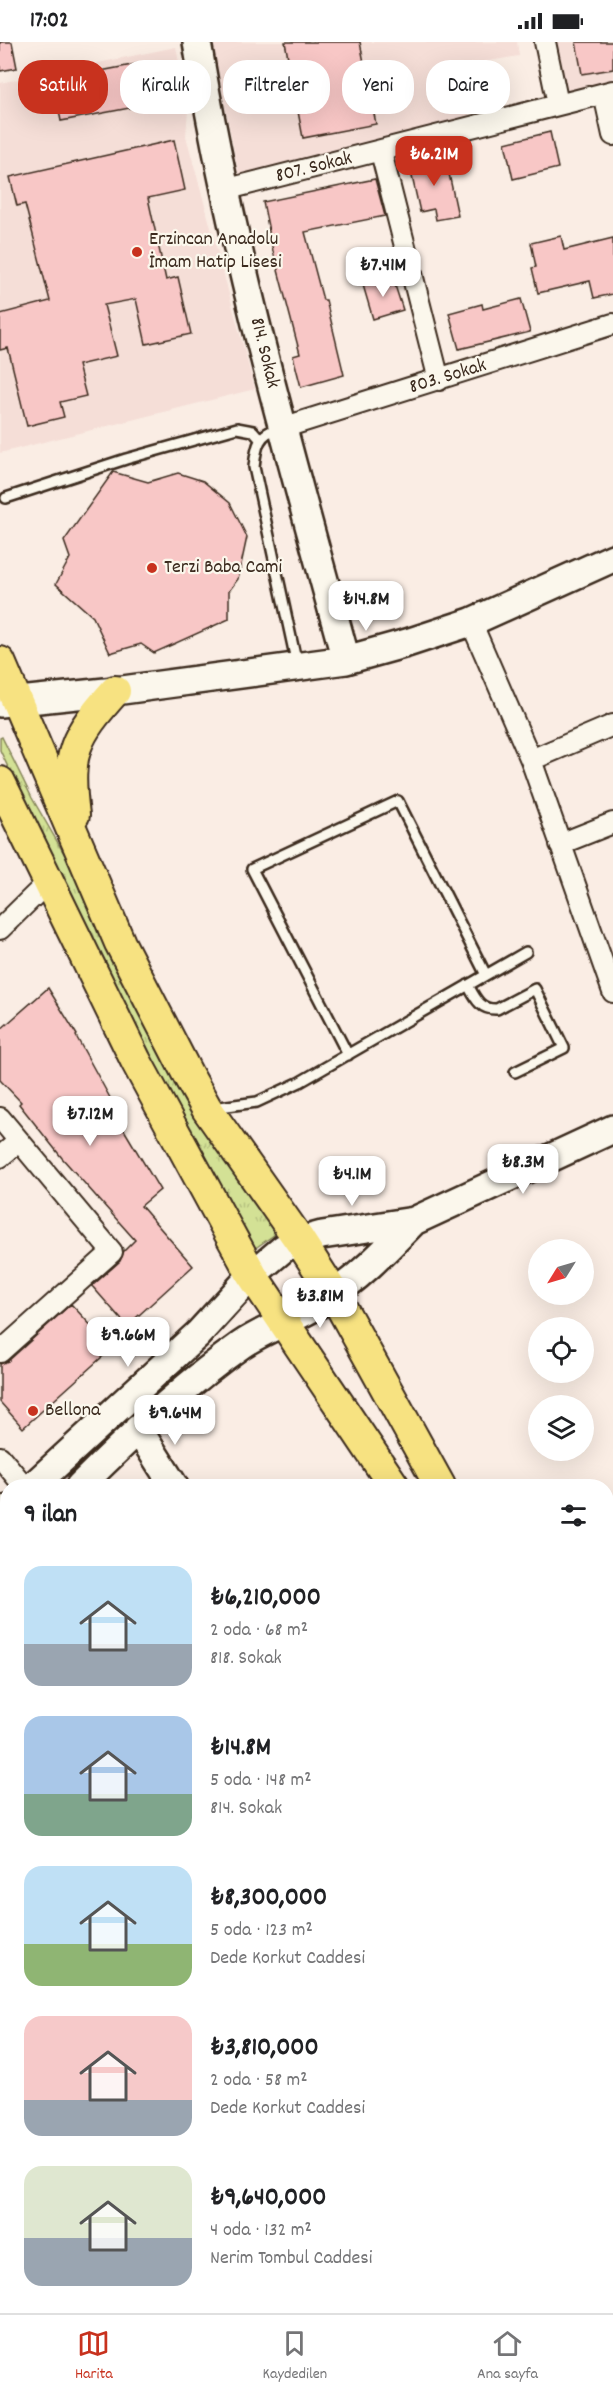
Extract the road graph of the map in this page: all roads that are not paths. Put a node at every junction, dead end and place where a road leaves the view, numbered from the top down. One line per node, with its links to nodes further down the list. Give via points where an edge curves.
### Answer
1 (197, 42): 7 (street, 814. Sokak)
2 (545, 42): 4 (street)
3 (609, 92): 4 (street, 807. Sokak); 5 (street)
4 (558, 104): 6 (street, 807. Sokak)
5 (613, 135)
6 (381, 152): 7 (street, 807. Sokak); 9 (street)
7 (224, 190): 10 (street, 814. Sokak)
8 (613, 324): 9 (street, 803. Sokak)
9 (439, 380): 10 (street, 803. Sokak)
10 (271, 434): 11 (lane, via 237,428); 14 (street, 814. Sokak); 16 (lane, via 256,444 254,467)
11 (6, 498)
12 (613, 558): 13 (street)
13 (471, 622): 14 (street); 20 (street)
14 (346, 660): 16 (street)
15 (0, 662): 18 (main road)
16 (297, 668): 17 (street)
17 (115, 691): 18 (street); 24 (main road, via 89,721 72,761 70,781)
18 (8, 703): 24 (main road)
19 (613, 725): 20 (street)
20 (531, 760): 23 (street)
21 (0, 782): 25 (main road)
22 (613, 823): 23 (street)
23 (560, 844): 30 (street)
24 (79, 851): 33 (main road, via 120,943)
25 (48, 882): 26 (street); 40 (main road, via 136,1061)
26 (0, 929)
27 (526, 952): 28 (lane)
28 (486, 975): 29 (lane); 31 (lane, via 398,801 252,869)
29 (468, 985): 31 (lane); 32 (lane, via 479,1003 492,1009 535,989 564,1048)
30 (613, 992)
31 (348, 1054): 33 (lane, via 268,1098)
32 (515, 1072)
33 (207, 1109): 39 (main road)
34 (0, 1118): 36 (street)
35 (613, 1129): 38 (street)
36 (19, 1141): 37 (street); 43 (street, via 112,1252)
37 (0, 1158)
38 (414, 1221): 39 (street); 41 (street, via 362,1273)
39 (300, 1241): 40 (street, via 284,1248); 41 (main road)
40 (252, 1275): 42 (main road); 47 (street, via 198,1334)
41 (334, 1294): 42 (street); 51 (main road)
42 (282, 1322): 44 (street, via 240,1346); 50 (main road)
43 (0, 1352)
44 (138, 1429): 48 (street); 49 (street)
45 (0, 1457): 46 (street)
46 (18, 1479)
47 (41, 1479)
48 (87, 1479)
49 (170, 1479)
50 (389, 1479)
51 (436, 1479)

